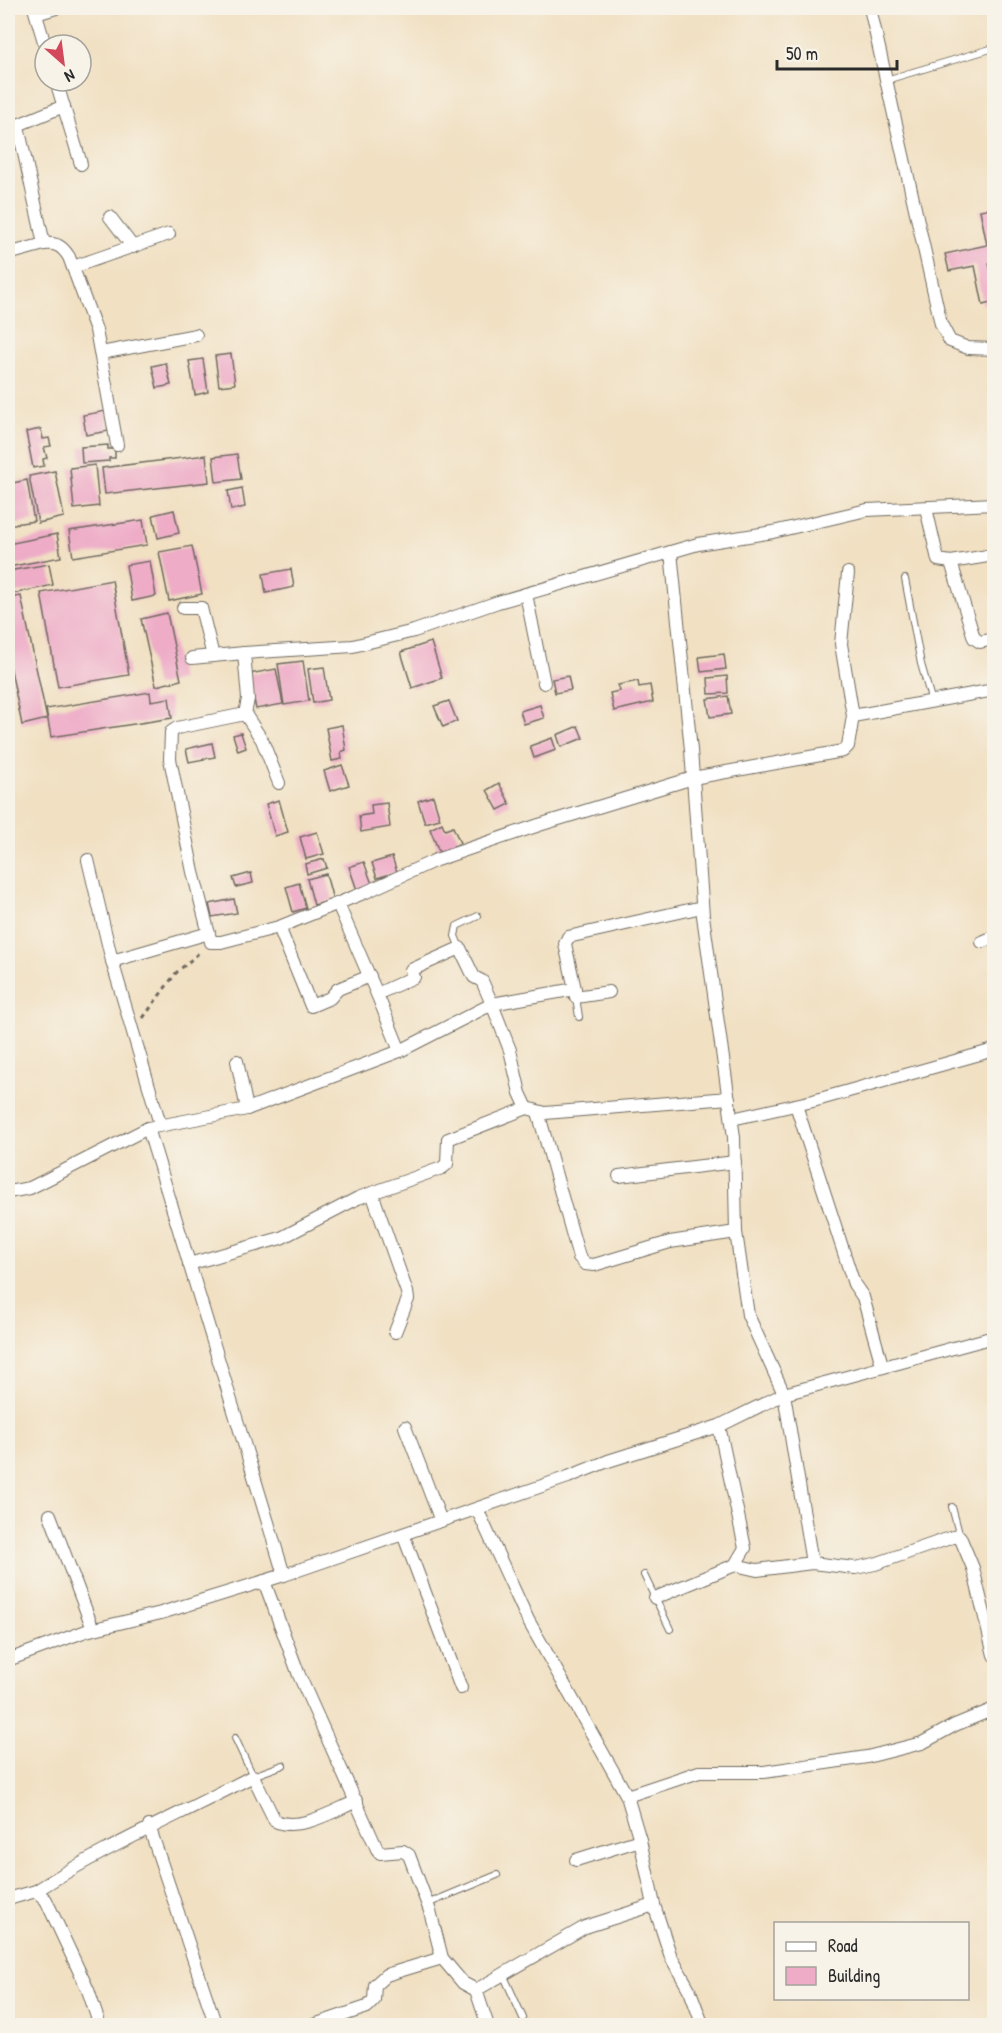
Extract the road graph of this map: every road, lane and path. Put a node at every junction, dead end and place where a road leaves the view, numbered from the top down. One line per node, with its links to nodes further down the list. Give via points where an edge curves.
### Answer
1 (56, 8): 3 (street)
2 (870, 8): 6 (street)
3 (35, 11): 4 (street)
4 (41, 33)
5 (994, 48): 6 (lane)
6 (886, 80): 18 (street, via 941,324 950,342)
7 (60, 93): 8 (street)
8 (64, 106): 9 (street); 10 (street)
9 (13, 128): 13 (street)
10 (81, 164)
11 (110, 217): 14 (street)
12 (169, 234): 14 (street)
13 (44, 244): 15 (street); 16 (street, via 63,247)
14 (133, 247): 16 (street)
15 (8, 254)
16 (73, 267): 19 (street)
17 (196, 335): 19 (street)
18 (994, 350)
19 (101, 353): 20 (street)
20 (117, 445)
21 (994, 504): 22 (street)
22 (926, 508): 23 (street, via 867,510); 25 (street, via 935,555 943,562)
23 (671, 552): 28 (street); 39 (street)
24 (994, 555): 25 (street)
25 (951, 562): 30 (street, via 974,638 980,642)
26 (848, 573): 38 (street, via 841,644)
27 (905, 579): 36 (lane)
28 (526, 594): 31 (street, via 414,631 354,646); 34 (street)
29 (183, 608): 32 (street, via 201,608)
30 (994, 639)
31 (244, 653): 32 (street); 37 (street, via 248,699)
32 (213, 656): 33 (street)
33 (192, 658)
34 (544, 683)
35 (994, 690): 36 (street)
36 (932, 703): 38 (street)
37 (245, 714): 40 (street, via 262,740); 46 (street, via 171,732 170,759)
38 (853, 716): 39 (street, via 848,746 843,751)
39 (693, 778): 42 (street, via 436,860); 43 (street)
40 (279, 783)
41 (88, 860): 50 (street)
42 (338, 904): 45 (street); 51 (street)
43 (702, 907): 53 (street, via 568,937 565,945); 61 (street)
44 (478, 916): 49 (lane, via 457,926 455,936)
45 (279, 927): 46 (street, via 221,942); 51 (street, via 311,1006)
46 (210, 937): 50 (street); 57 (path, via 176,973)
47 (994, 937): 48 (street)
48 (982, 942)
49 (460, 948): 54 (street, via 411,969 414,977); 55 (street)
50 (112, 961): 66 (street)
51 (370, 976): 54 (street)
52 (609, 992): 53 (street)
53 (575, 993): 55 (street); 56 (lane)
54 (377, 994): 59 (street)
55 (492, 1004): 59 (street); 64 (street, via 510,1050 520,1093)
56 (579, 1017)
57 (142, 1019)
58 (994, 1050): 62 (street)
59 (400, 1051): 63 (street)
60 (237, 1061): 63 (street)
61 (729, 1098): 64 (street); 65 (street)
62 (796, 1105): 65 (street); 75 (street, via 854,1284 863,1297)
63 (247, 1109): 66 (street)
64 (532, 1110): 70 (street, via 450,1138 446,1143 445,1167); 71 (street, via 579,1257 585,1264 594,1265 670,1242)
65 (732, 1119): 67 (street)
66 (154, 1126): 69 (street, via 30,1188); 72 (street)
67 (735, 1162): 68 (street); 71 (street)
68 (619, 1176)
69 (8, 1192)
70 (372, 1193): 72 (street, via 281,1238); 73 (street, via 407,1292 408,1299)
71 (736, 1232): 76 (street, via 748,1316)
72 (189, 1264): 87 (street)
73 (394, 1332)
74 (994, 1336): 75 (street)
75 (882, 1365): 76 (street)
76 (784, 1394): 77 (street); 85 (street)
77 (719, 1426): 80 (street); 86 (street, via 746,1548)
78 (405, 1427): 82 (street)
79 (952, 1506): 84 (lane)
80 (477, 1509): 82 (street); 100 (street, via 528,1620)
81 (50, 1515): 91 (street)
82 (441, 1521): 83 (street)
83 (403, 1534): 87 (street); 95 (street)
84 (960, 1537): 85 (street, via 865,1566); 93 (street, via 974,1568)
85 (812, 1563): 86 (street, via 758,1570)
86 (735, 1565): 90 (street)
87 (284, 1575): 89 (street)
88 (644, 1575): 90 (lane)
89 (264, 1581): 91 (street); 101 (street, via 299,1675)
90 (655, 1598): 92 (lane)
91 (93, 1629): 94 (street)
92 (670, 1629)
93 (994, 1655)
94 (8, 1660)
95 (461, 1688)
96 (994, 1709): 100 (street, via 922,1743 867,1757 764,1772 699,1772)
97 (235, 1738): 99 (lane)
98 (283, 1765): 99 (lane)
99 (253, 1776): 101 (street, via 275,1821 281,1824 300,1824); 102 (street)
100 (627, 1796): 103 (street)
101 (357, 1801): 108 (street, via 380,1853 403,1851 409,1855)
102 (149, 1826): 106 (street); 115 (street)
103 (640, 1840): 104 (street); 109 (street)
104 (576, 1860)
105 (497, 1875): 108 (lane)
106 (36, 1891): 107 (street); 114 (street, via 46,1900)
107 (8, 1899)
108 (427, 1904): 110 (street)
109 (654, 1905): 111 (street, via 585,1927); 118 (street, via 671,1957)
110 (442, 1958): 112 (street, via 463,1983); 116 (street, via 386,1975 375,1985 374,2000 367,2007)
111 (503, 1973): 112 (street); 113 (lane)
112 (476, 1990): 117 (street)
113 (523, 2018)
114 (100, 2025)
115 (216, 2025)
116 (311, 2025)
117 (488, 2025)
118 (703, 2025)

